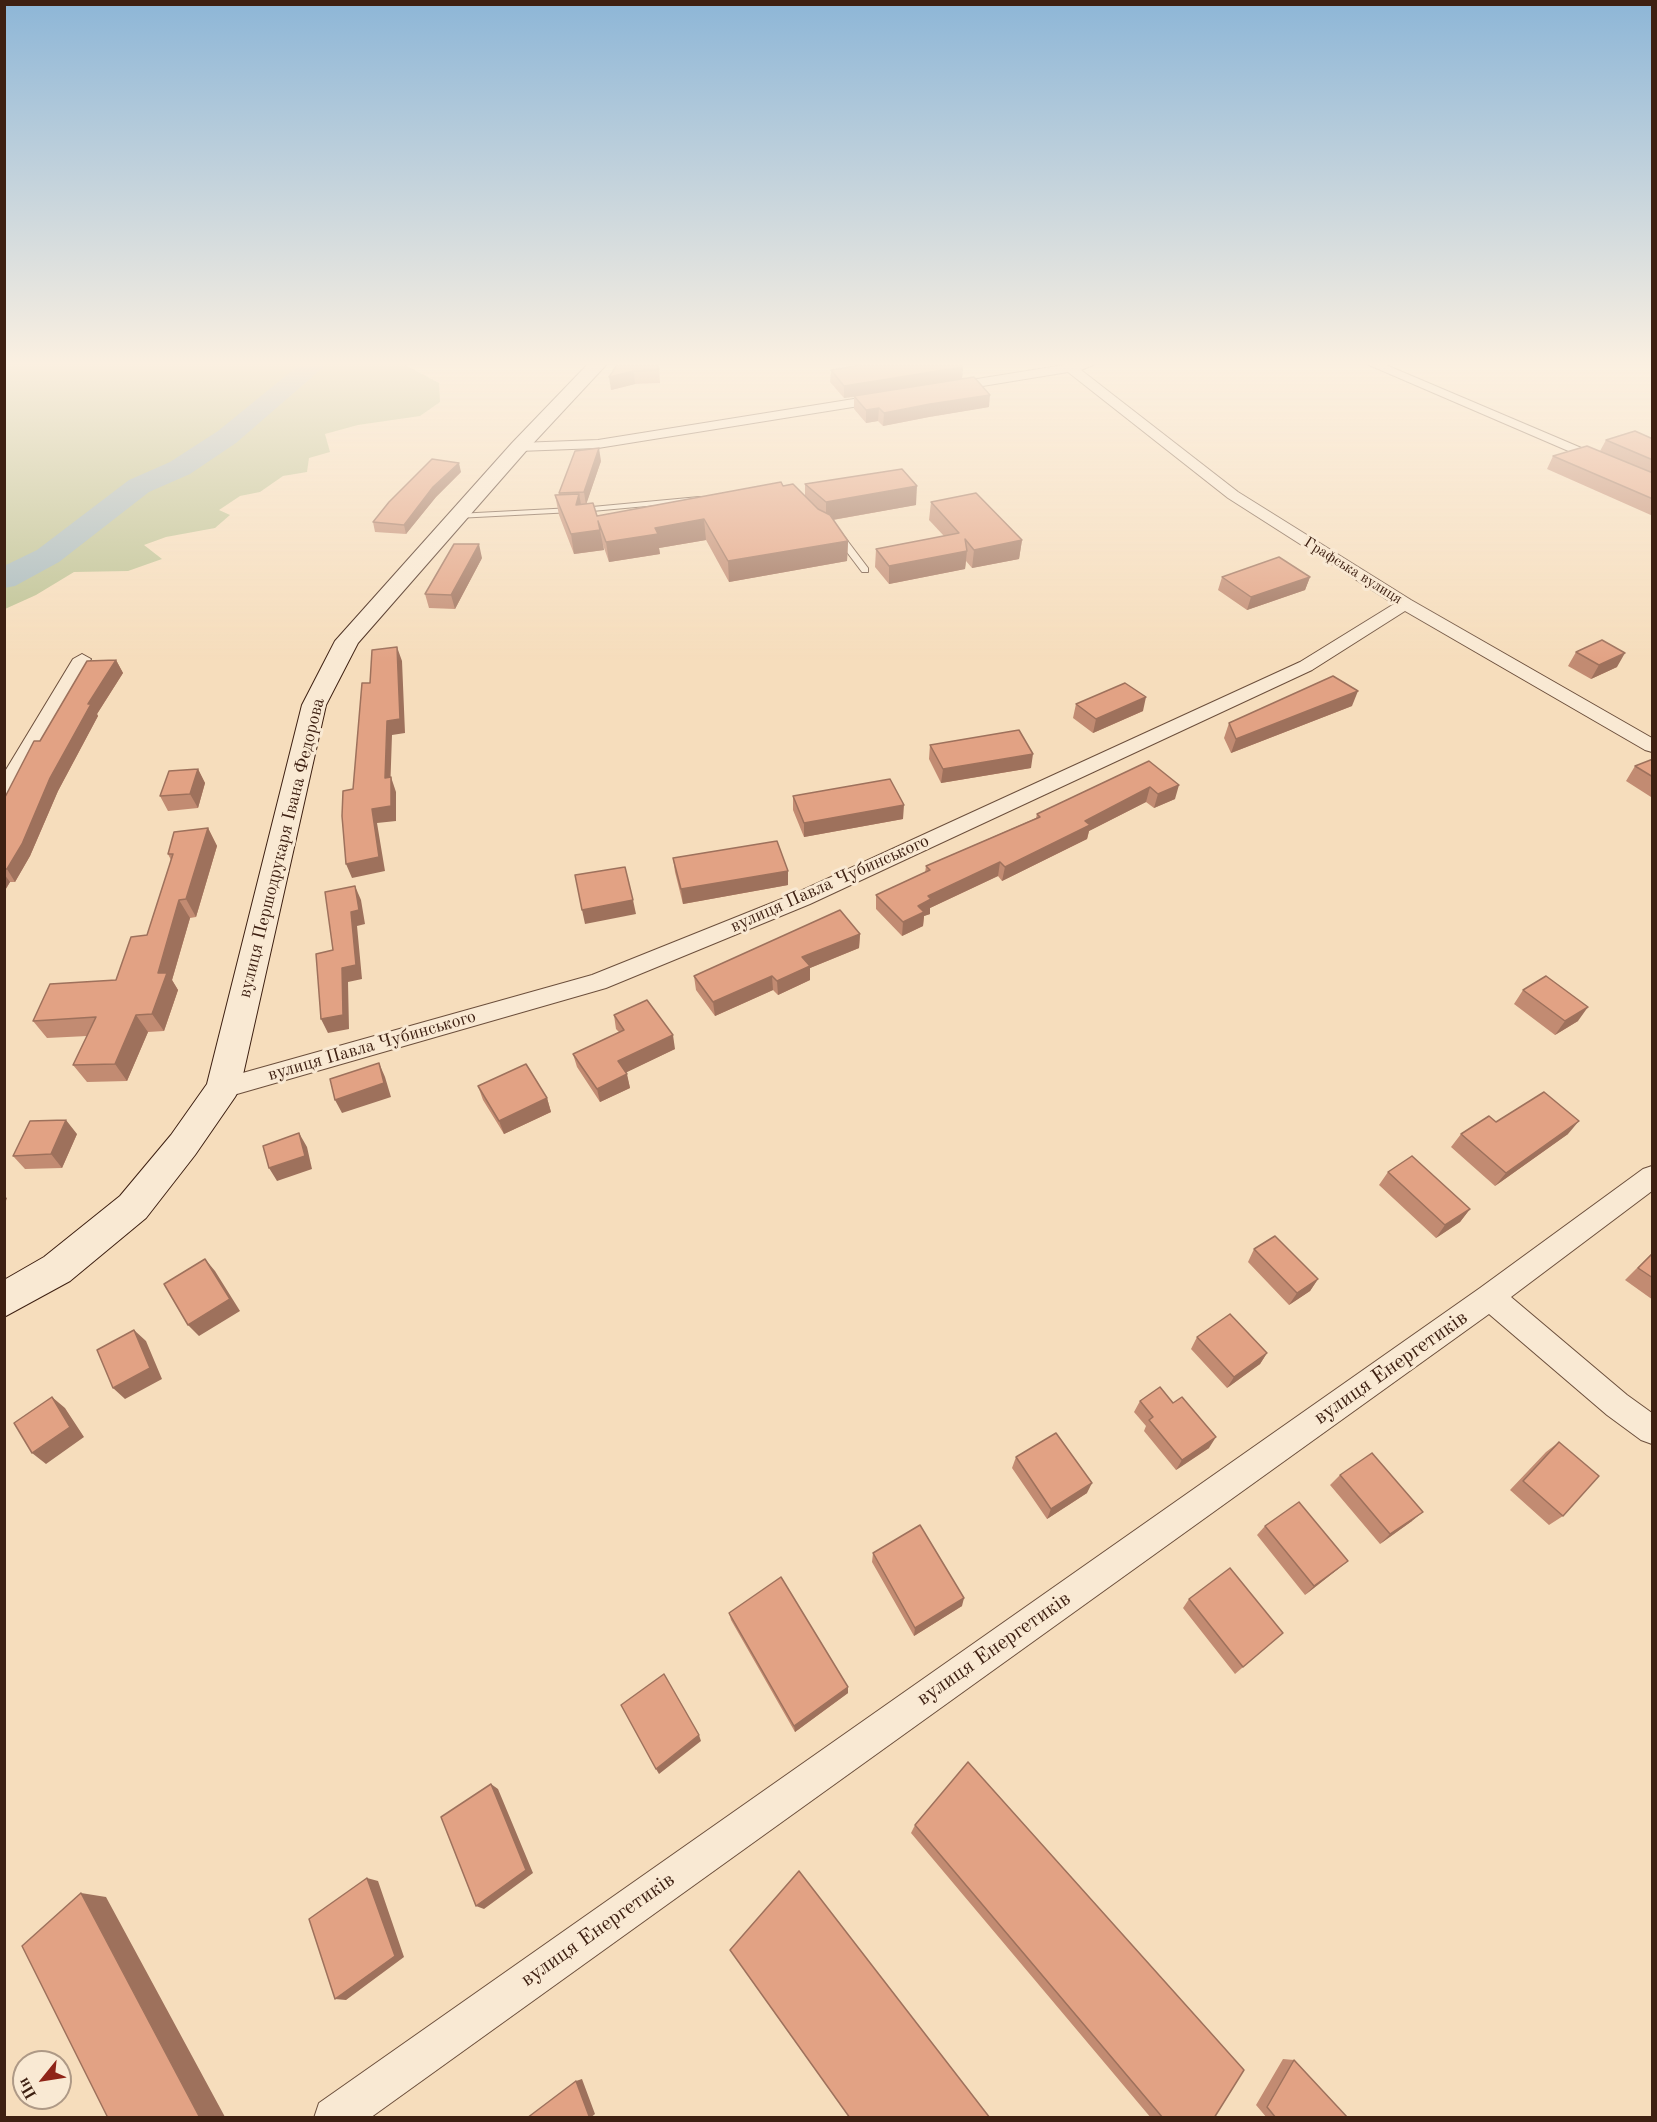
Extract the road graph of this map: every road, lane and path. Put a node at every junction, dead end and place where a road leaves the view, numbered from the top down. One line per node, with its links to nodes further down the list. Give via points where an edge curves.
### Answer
1 (504, 464): 6 (street, вулиця Першодрукаря Івана Федорова)
2 (1196, 464): 9 (street, Графська вулиця, via 1233,495)
3 (1608, 464): 4 (street)
4 (1653, 483)
5 (707, 498): 6 (lane)
6 (457, 516): 13 (street, вулиця Першодрукаря Івана Федорова, via 347,641 314,705)
7 (831, 530): 8 (lane, via 839,534)
8 (865, 570)
9 (1405, 604): 11 (street, Графська вулиця); 13 (street, вулиця Павла Чубинського, via 1306,666 802,899 598,982)
10 (82, 659): 12 (street)
11 (1653, 746)
12 (4, 790)
13 (223, 1088): 16 (street, вулиця Першодрукаря Івана Федорова, via 133,1207 57,1269)
14 (1653, 1177): 15 (street, вулиця Енергетиків)
15 (1490, 1297): 17 (street, via 1617,1406); 18 (street, вулиця Енергетиків)
16 (4, 1300)
17 (1653, 1430)
18 (334, 2118)

